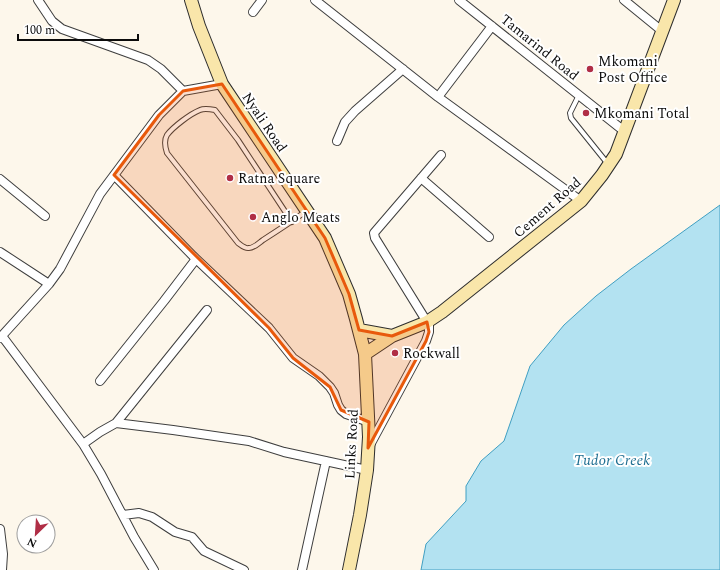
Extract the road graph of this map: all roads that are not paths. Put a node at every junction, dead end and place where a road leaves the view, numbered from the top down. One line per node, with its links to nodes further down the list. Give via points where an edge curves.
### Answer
1 (38, 0): 13 (street, via 52,21 62,29 148,60 161,68)
2 (191, 0): 12 (main road, Nyali Road)
3 (262, 0): 8 (street)
4 (315, 0): 11 (street)
5 (459, 0): 9 (street, Tamarind Road)
6 (624, 0): 10 (street)
7 (674, 0): 10 (main road, Cement Road)
8 (253, 12)
9 (492, 26): 14 (street, Tamarind Road); 15 (street)
10 (662, 31): 16 (main road, Cement Road)
11 (403, 69): 15 (street); 17 (street, via 345,122)
12 (222, 84): 13 (street); 24 (main road, Nyali Road)
13 (183, 91): 20 (street, via 159,115)
14 (579, 95): 16 (street, Tamarind Road); 19 (lane, via 570,113 571,118)
15 (438, 97): 23 (street)
16 (624, 131): 19 (main road, Cement Road)
17 (337, 142)
18 (441, 154): 21 (street)
19 (609, 165): 23 (main road, Cement Road)
20 (114, 175): 29 (street); 30 (street, via 100,194 67,257)
21 (421, 178): 27 (street); 32 (street, via 374,235)
22 (0, 179): 25 (street)
23 (581, 201): 32 (main road, Cement Road)
24 (307, 211): 26 (lane); 33 (main road, Nyali Road, via 325,238 340,271)
25 (45, 216)
26 (292, 222): 26 (lane, via 249,248 238,243 167,153 164,144 167,135 183,120 200,110 215,110)
27 (489, 237)
28 (0, 252): 30 (street)
29 (196, 259): 37 (street); 38 (street, via 269,328 293,358 330,387 341,410)
30 (49, 284): 35 (street)
31 (207, 310): 39 (street)
32 (427, 322): 34 (main road, Cement Road); 41 (street, via 429,332 426,341)
33 (358, 324): 34 (main road); 36 (main road, Links Road)
34 (392, 336): 36 (main road, Cement Road)
35 (1, 337): 40 (street)
36 (365, 354): 38 (main road, Links Road)
37 (100, 381)
38 (369, 422): 41 (main road, Links Road)
39 (116, 423): 40 (street); 42 (street, via 249,441)
40 (83, 444): 44 (street)
41 (368, 448): 43 (main road, Links Road)
42 (326, 461): 43 (street); 49 (street)
43 (367, 470): 50 (main road, Links Road)
44 (123, 515): 47 (street); 48 (street, via 139,513 152,517 175,532 195,538 204,551)
45 (0, 529): 46 (street, via 4,554)
46 (2, 570)
47 (154, 570)
48 (244, 570)
49 (302, 570)
50 (349, 570)

